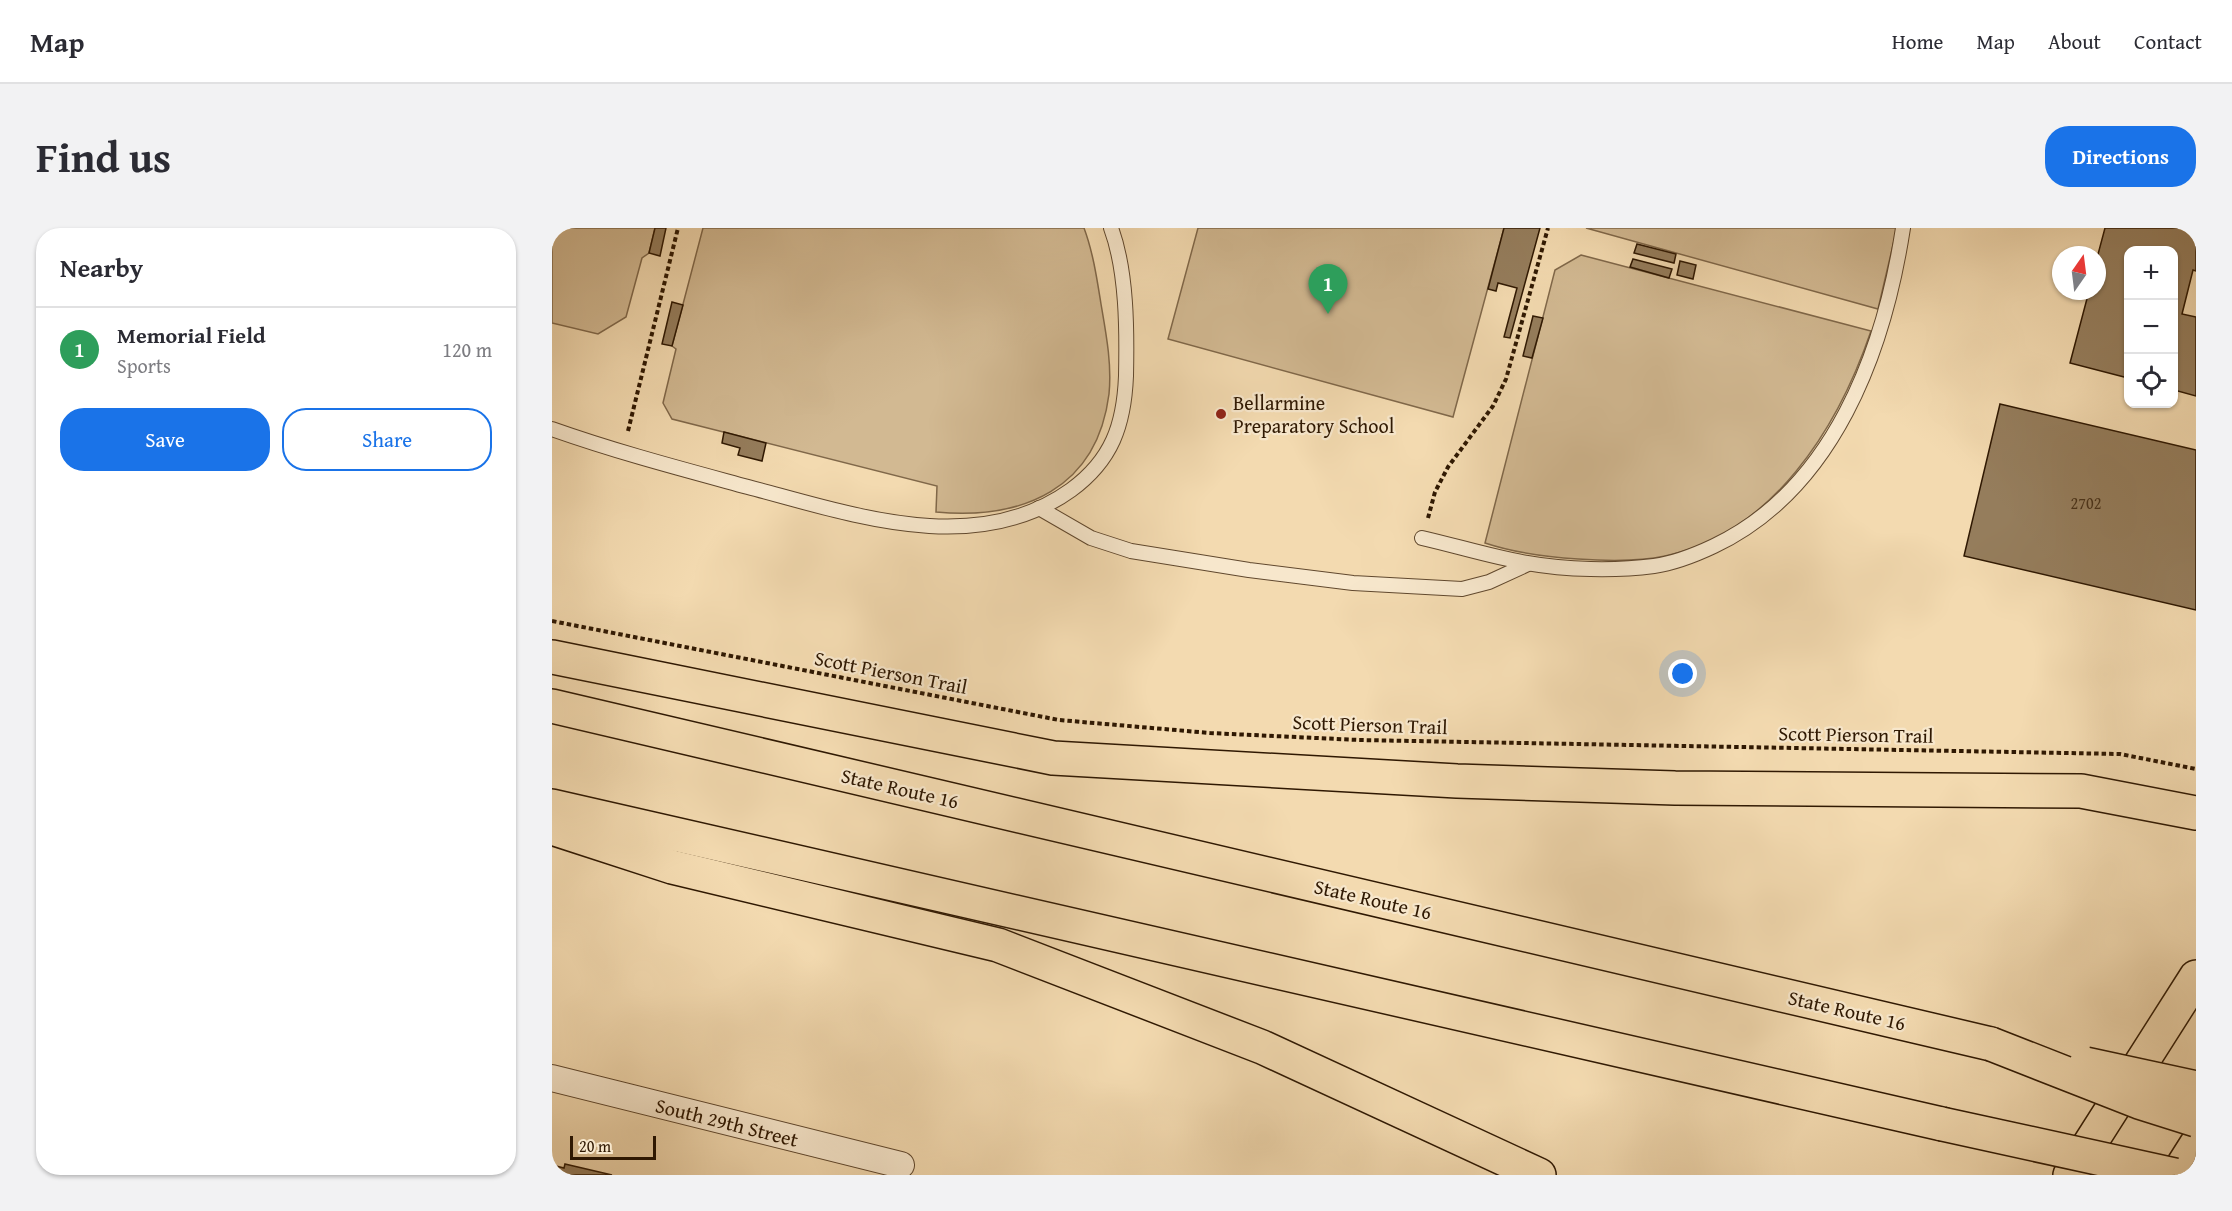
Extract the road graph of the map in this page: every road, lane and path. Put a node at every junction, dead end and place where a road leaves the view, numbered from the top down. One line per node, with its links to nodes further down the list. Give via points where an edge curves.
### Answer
1 (678, 228): 6 (path)
2 (1111, 228): 7 (lane, via 1124,296 1126,350 1121,421 1093,474)
3 (1548, 228): 8 (path, via 1506,379 1493,406 1448,467 1435,492)
4 (1903, 228): 9 (lane, via 1874,347 1849,409 1821,456 1761,519 1690,557 1655,566)
5 (552, 429): 6 (lane)
6 (623, 454): 7 (lane, via 902,524 996,523)
7 (1039, 508): 9 (lane, via 1091,538 1131,551 1353,583 1462,589 1490,582)
8 (1422, 538): 9 (lane)
9 (1528, 564)
10 (552, 621): 13 (path, Scott Pierson Trail, via 1059,720 1359,740 2120,754)
11 (552, 657): 15 (main road, via 1053,758 1457,781 1675,788 2081,791)
12 (552, 706): 18 (main road, State Route 16)
13 (2196, 769)
14 (552, 806): 26 (main road, bridge)
15 (2196, 813)
16 (552, 828): 24 (main road, via 672,867 998,945 1262,1047)
17 (2196, 977): 25 (main road)
18 (1991, 1044): 20 (main road, State Route 16, bridge); 21 (main road, bridge)
19 (552, 1078): 23 (street, South 29th Street)
20 (2196, 1088)
21 (2196, 1120)
22 (2196, 1145): 26 (main road)
23 (902, 1163)
24 (1539, 1175)
25 (2070, 1175)
26 (2176, 1175)

